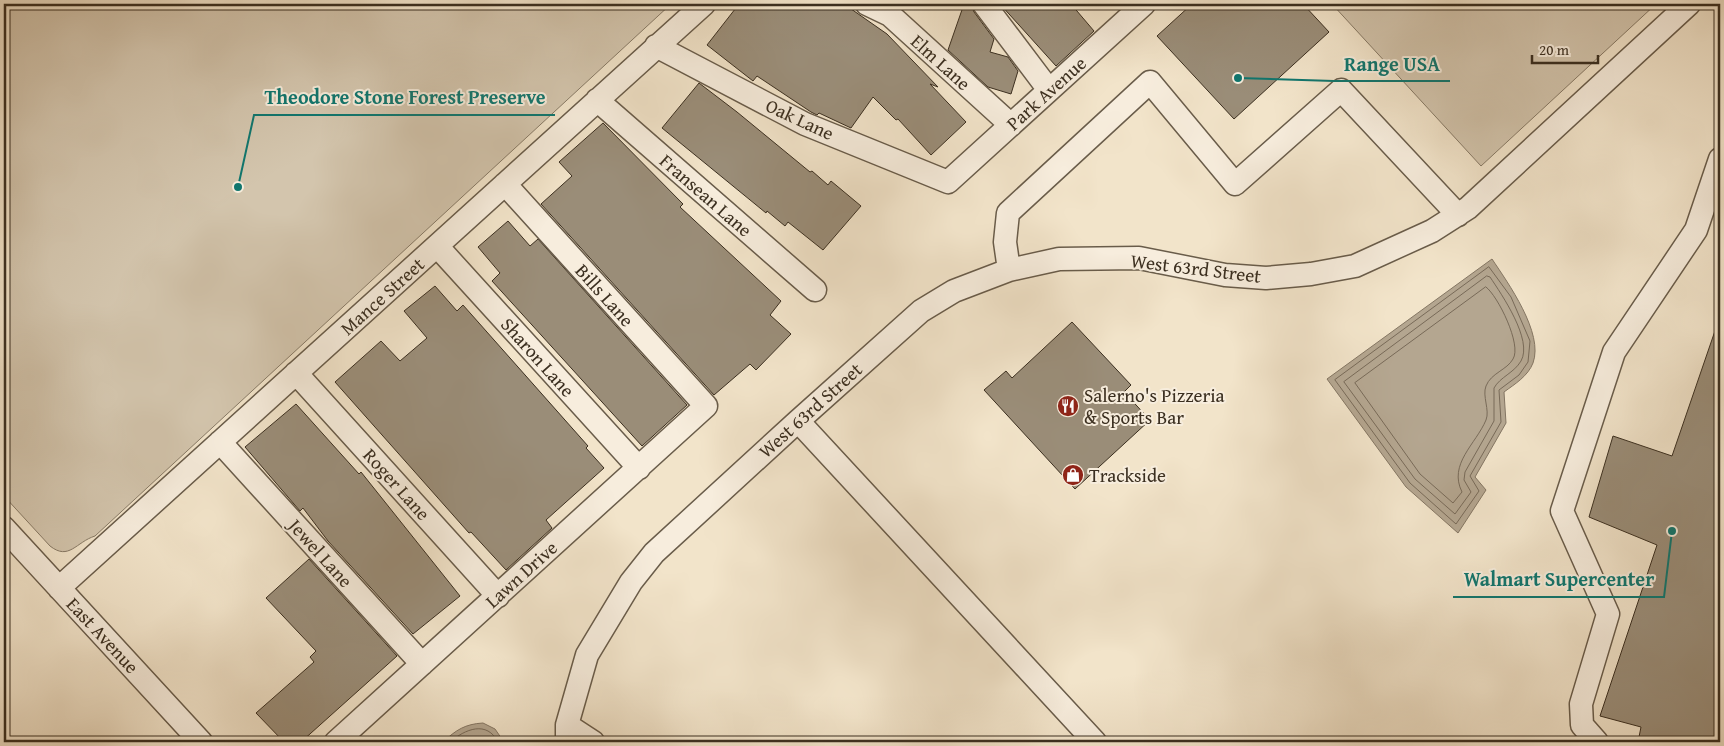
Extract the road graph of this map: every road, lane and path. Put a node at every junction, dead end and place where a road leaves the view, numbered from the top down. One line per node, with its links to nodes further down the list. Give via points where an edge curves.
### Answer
1 (704, 4): 6 (street, Mance Street)
2 (867, 4): 9 (street, Elm Lane, via 890,15)
3 (984, 4): 7 (street)
4 (1144, 4): 7 (street, Park Avenue)
5 (1688, 4): 13 (street, West 63rd Street)
6 (656, 46): 8 (street, Mance Street); 11 (street, Oak Lane, via 806,124)
7 (1049, 90): 9 (street, Park Avenue)
8 (597, 100): 12 (street, Mance Street); 16 (street, Fransean Lane)
9 (1011, 125): 11 (street, Park Avenue)
10 (1720, 159): 31 (street, via 1696,230 1614,352 1562,511 1608,614 1581,704 1582,725)
11 (948, 182)
12 (505, 184): 14 (street, Mance Street); 18 (street, Bills Lane)
13 (1458, 215): 15 (street, West 63rd Street, via 1432,232 1355,266 1311,274 1266,278 1139,258 1059,259); 15 (street, via 1341,90 1235,184 1150,82 1008,213 1005,242)
14 (437, 246): 17 (street, Mance Street); 21 (street, Sharon Lane)
15 (1009, 270): 19 (street, West 63rd Street, via 954,291 921,311)
16 (815, 290)
17 (296, 374): 20 (street, Mance Street); 24 (street, Roger Lane)
18 (706, 406): 21 (street, Lawn Drive)
19 (798, 421): 26 (street, West 63rd Street, via 654,553 631,582 586,655); 30 (street)
20 (220, 442): 23 (street, Mance Street); 25 (street, Jewel Lane)
21 (639, 468): 24 (street, Lawn Drive)
22 (4, 528): 23 (street, East Avenue)
23 (60, 588): 27 (street, East Avenue)
24 (498, 596): 25 (street, Lawn Drive)
25 (422, 664): 28 (street, Lawn Drive)
26 (567, 734): 29 (street)
27 (202, 742)
28 (336, 742)
29 (593, 742)
30 (1095, 742)
31 (1597, 742)

